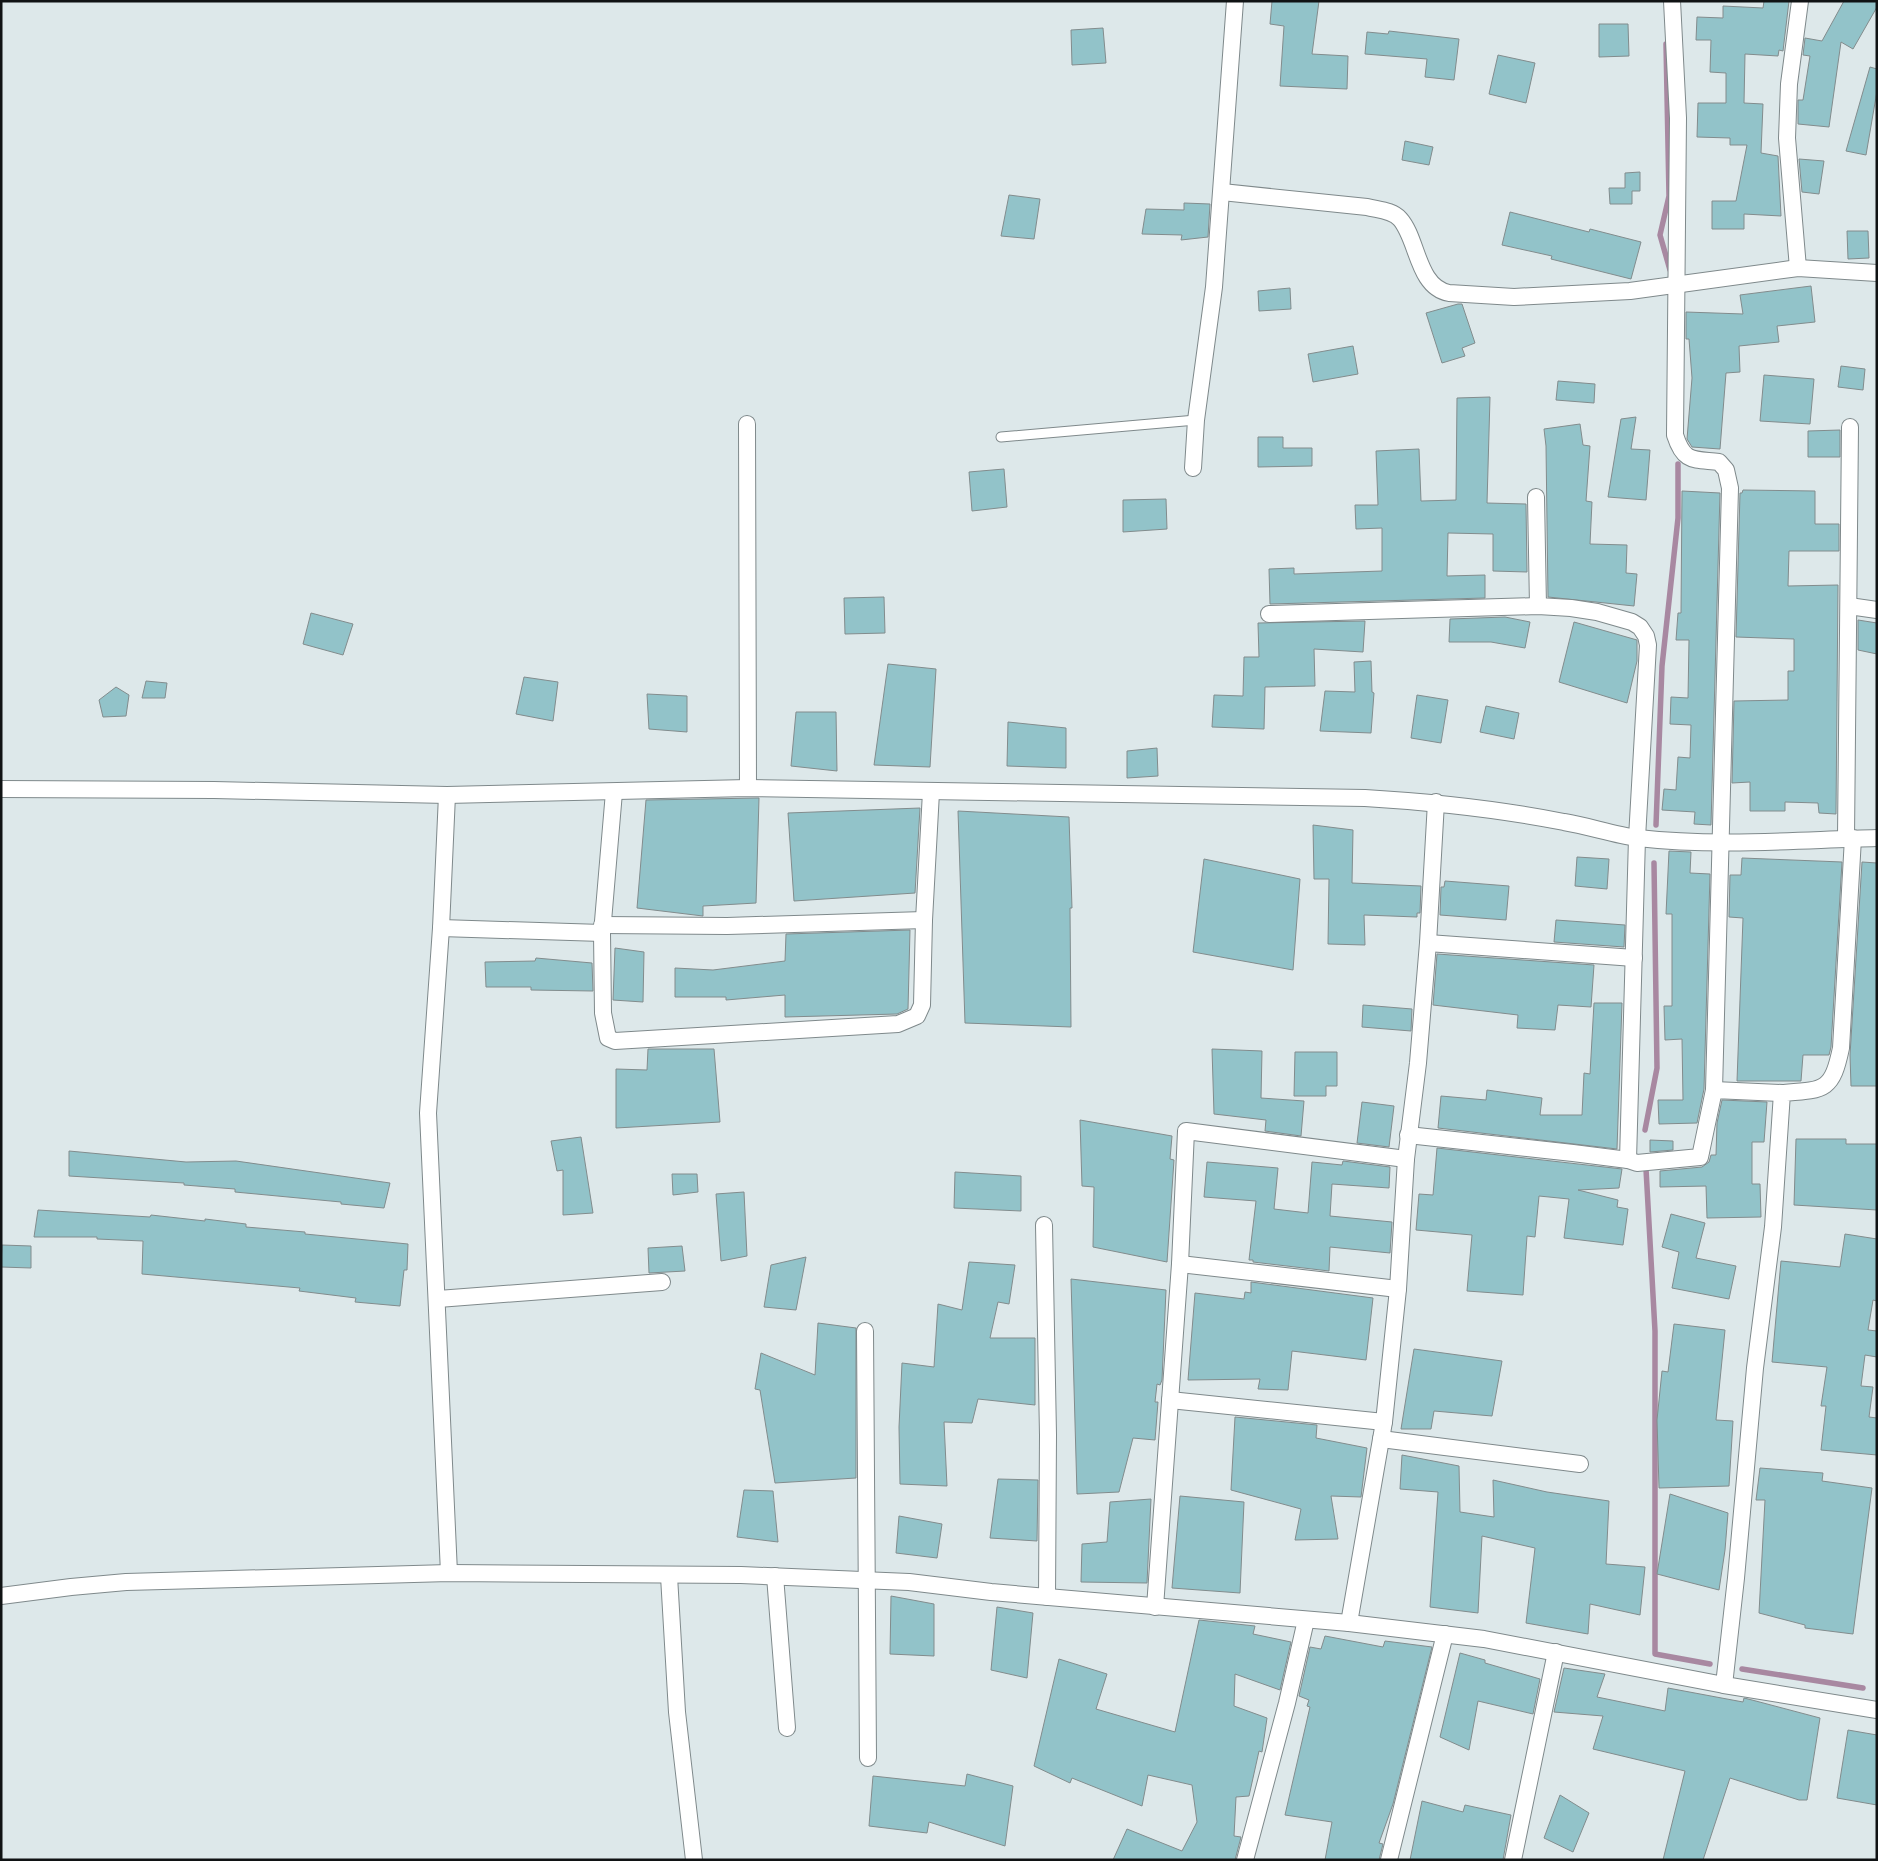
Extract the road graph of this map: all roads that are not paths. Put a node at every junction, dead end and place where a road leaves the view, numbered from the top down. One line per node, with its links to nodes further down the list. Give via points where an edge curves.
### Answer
1 (1236, 1): 4 (street)
2 (1672, 1): 7 (street, via 1678,118)
3 (1800, 1): 5 (street, via 1789,84 1787,138)
4 (1222, 192): 7 (street, via 1389,212 1403,224 1430,280 1440,291 1514,297); 8 (street, via 1214,287)
5 (1798, 268): 6 (street); 7 (street)
6 (1877, 274)
7 (1672, 286): 27 (street, via 1675,435 1680,451 1690,457 1719,462 1726,470 1730,488)
8 (1196, 420): 11 (lane); 12 (street)
9 (747, 424): 18 (street)
10 (1850, 428): 15 (street)
11 (1000, 437)
12 (1193, 468)
13 (1536, 497): 14 (street)
14 (1538, 606): 17 (street); 24 (street, via 1597,612 1632,622 1646,636)
15 (1849, 606): 16 (street); 25 (street)
16 (1877, 610)
17 (1269, 614)
18 (748, 788): 20 (street); 21 (street)
19 (1, 789): 22 (street)
20 (614, 792): 22 (street); 30 (street)
21 (931, 792): 23 (street, via 1365,798); 28 (street)
22 (447, 795): 29 (street)
23 (1436, 802): 24 (street, via 1566,822); 31 (street)
24 (1637, 838): 27 (street); 32 (street)
25 (1850, 838): 26 (street); 27 (street); 34 (street, via 1841,1048 1836,1070 1824,1086)
26 (1877, 838)
27 (1721, 842): 33 (street)
28 (924, 920): 30 (street); 30 (street, via 922,1004 918,1016 898,1024 615,1041 608,1038 603,1013)
29 (441, 928): 30 (street); 42 (street, via 428,1113)
30 (602, 929)
31 (1428, 943): 32 (street); 35 (street)
32 (1634, 958): 37 (street)
33 (1714, 1090): 34 (street); 37 (street, via 1700,1157 1637,1163)
34 (1782, 1093): 59 (street, via 1773,1227 1755,1368)
35 (1408, 1135): 36 (street); 37 (street)
36 (1406, 1159): 39 (street, via 1186,1130); 41 (street)
37 (1628, 1160)
38 (1044, 1226): 53 (street)
39 (1180, 1264): 41 (street); 44 (street)
40 (662, 1282): 42 (street)
41 (1398, 1289): 45 (street)
42 (438, 1299): 48 (street)
43 (865, 1331): 51 (street)
44 (1170, 1400): 45 (street); 54 (street)
45 (1384, 1422): 46 (street)
46 (1381, 1439): 47 (street); 56 (street)
47 (1580, 1464)
48 (449, 1573): 49 (street); 52 (street, via 126,1582)
49 (669, 1576): 50 (street); 64 (street, via 677,1712)
50 (775, 1576): 51 (street); 61 (street)
51 (866, 1579): 53 (street); 62 (street)
52 (1, 1596)
53 (1047, 1597): 54 (street)
54 (1155, 1607): 55 (street)
55 (1306, 1620): 56 (street); 65 (street)
56 (1349, 1623): 57 (street)
57 (1445, 1634): 58 (street); 66 (street)
58 (1556, 1652): 59 (street); 63 (street)
59 (1724, 1685): 60 (street)
60 (1877, 1710)
61 (787, 1728)
62 (868, 1758)
63 (1517, 1859)
64 (694, 1860)
65 (1246, 1860)
66 (1389, 1860)

